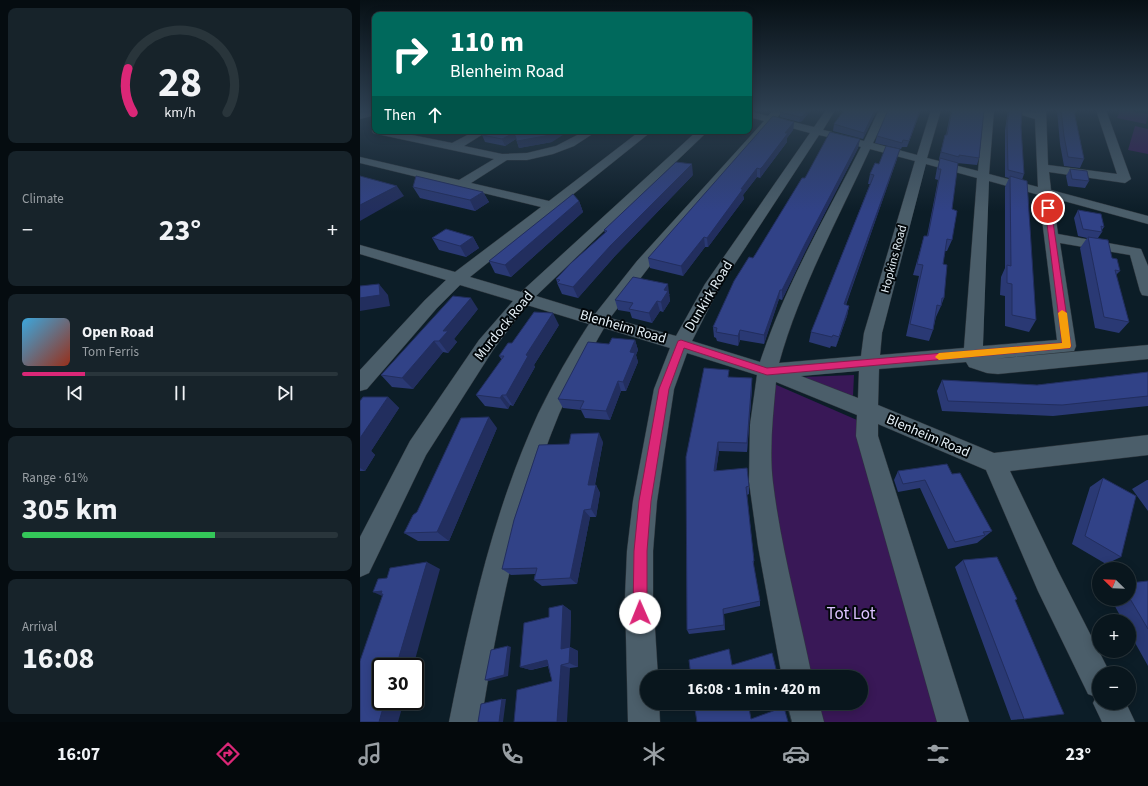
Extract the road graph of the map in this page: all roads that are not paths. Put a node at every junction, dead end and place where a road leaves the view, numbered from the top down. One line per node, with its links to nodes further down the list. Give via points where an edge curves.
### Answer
1 (437, 144): 14 (street)
2 (459, 144): 14 (street)
3 (572, 144): 15 (street, via 550,153 530,157)
4 (630, 144): 22 (street)
5 (689, 144): 28 (street, Murdock Road)
6 (749, 144): 29 (street, via 646,259)
7 (808, 144): 31 (street, Dunkirk Road, via 711,288)
8 (862, 144): 13 (street)
9 (925, 144): 17 (street, Hopkins Road)
10 (985, 144): 19 (street)
11 (1041, 144): 18 (street)
12 (1113, 144): 18 (street, via 1125,179)
13 (867, 145): 17 (street); 36 (street, via 794,295)
14 (453, 147): 15 (street)
15 (505, 157): 20 (street)
16 (360, 160): 20 (street)
17 (920, 160): 19 (street); 35 (street, Hopkins Road, via 873,333)
18 (1042, 168): 21 (street)
19 (983, 176): 21 (street); 34 (street)
20 (462, 184): 22 (street)
21 (1046, 193): 23 (street); 24 (street)
22 (551, 204): 26 (street)
23 (1148, 220)
24 (1052, 237): 27 (street, via 1136,252); 32 (street)
25 (360, 249): 26 (street, Blenheim Road)
26 (458, 278): 28 (street, Blenheim Road); 37 (street)
27 (1148, 291)
28 (524, 298): 29 (street, Blenheim Road); 41 (street, Murdock Road, via 486,346 418,448)
29 (599, 321): 31 (street, Blenheim Road); 46 (street, via 571,368 541,432 518,494 494,572)
30 (1148, 339): 32 (street, via 1080,348)
31 (681, 344): 36 (street, Blenheim Road); 47 (street, Dunkirk Road, via 664,389 644,508 639,597)
32 (1067, 346): 34 (street)
33 (1148, 352): 34 (street, via 998,367 976,362)
34 (973, 353): 35 (street)
35 (869, 364): 36 (street); 38 (street, Hopkins Road)
36 (767, 371): 38 (street, Blenheim Road); 43 (street, via 761,425 761,482)
37 (360, 383)
38 (866, 410): 40 (street, Blenheim Road); 49 (street, Hopkins Road, via 867,436)
39 (1148, 445): 40 (street, Blenheim Road)
40 (994, 463): 42 (street)
41 (360, 564)
42 (1092, 669)
43 (796, 670)
44 (805, 710): 48 (street)
45 (1113, 710): 50 (street)
46 (464, 722)
47 (644, 722)
48 (808, 722)
49 (953, 722)
50 (1119, 722)

